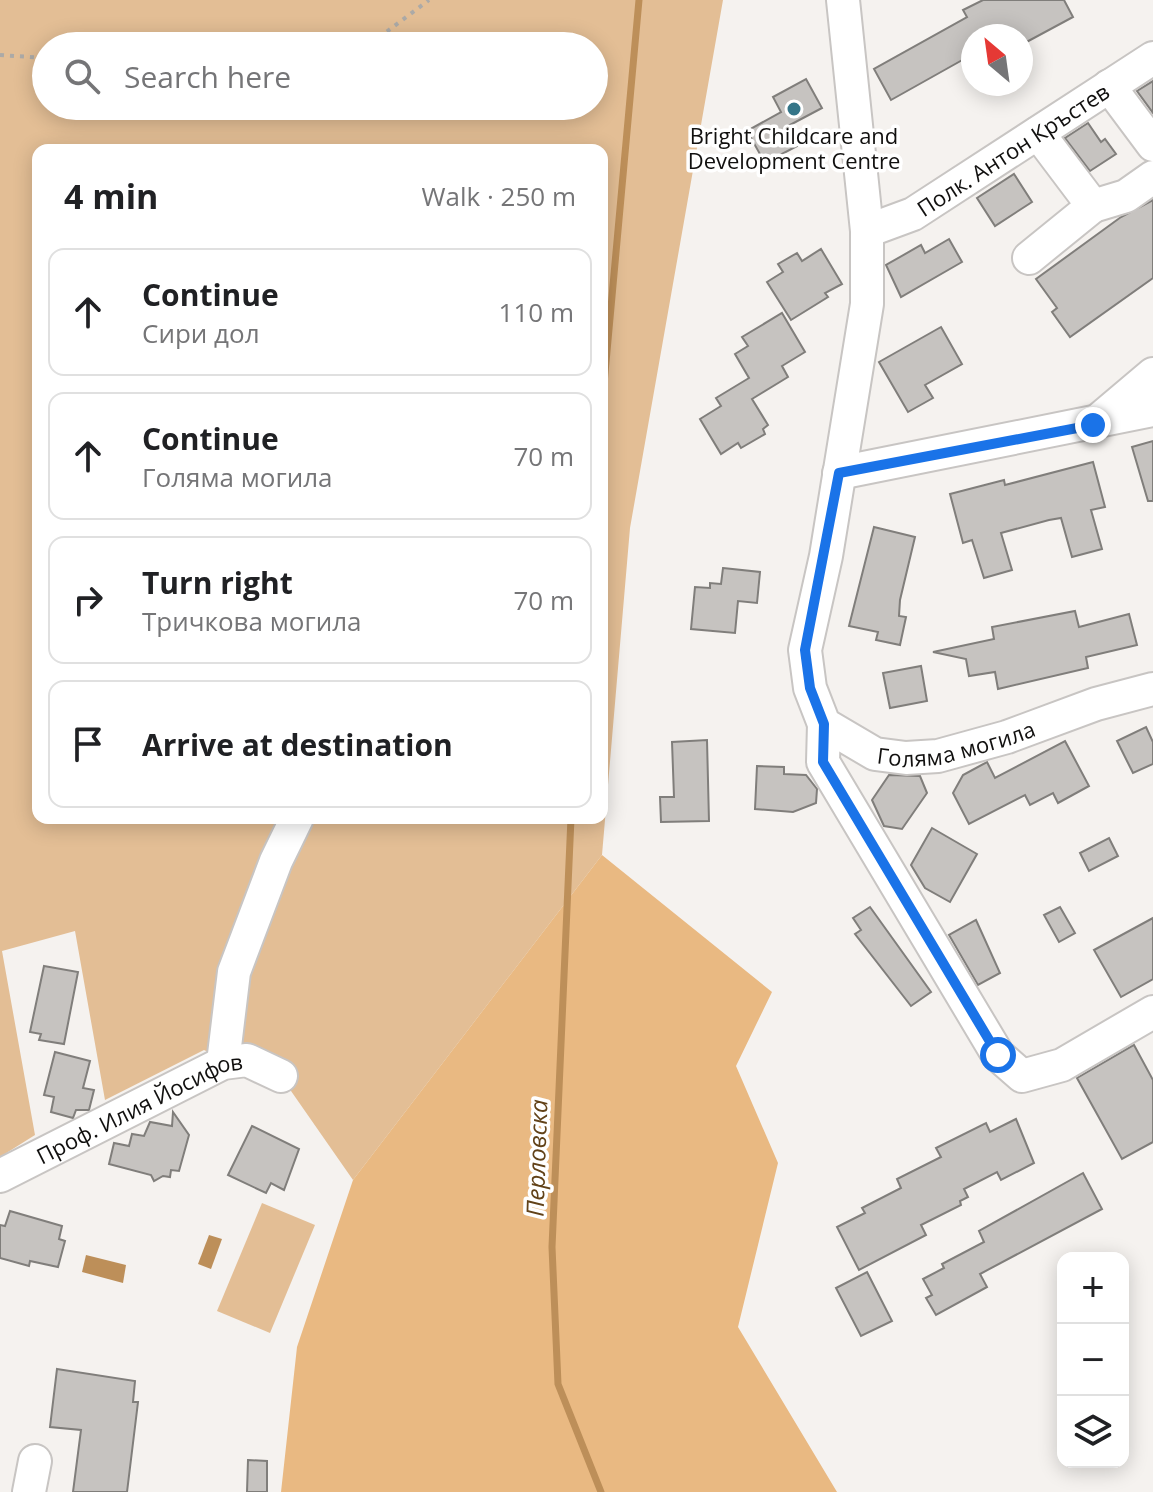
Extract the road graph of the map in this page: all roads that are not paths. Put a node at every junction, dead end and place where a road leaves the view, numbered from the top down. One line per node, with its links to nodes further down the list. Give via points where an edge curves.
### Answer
1 (843, 0): 8 (street)
2 (1153, 58): 3 (street, Полк. Антон Кръстев)
3 (1109, 86): 4 (street, Полк. Антон Кръстев); 5 (street)
4 (1038, 133): 7 (street); 8 (street, Полк. Антон Кръстев, via 913,214)
5 (1153, 145)
6 (1153, 177): 7 (street, via 1126,196)
7 (1093, 206): 9 (street)
8 (867, 231): 13 (street, via 867,304)
9 (1029, 258)
10 (1153, 374): 12 (street)
11 (1153, 410): 12 (street)
12 (1093, 425): 13 (street)
13 (839, 473): 15 (street, via 805,650 810,688)
14 (1153, 689): 15 (street, Голяма могила, via 938,756 875,754)
15 (824, 724): 17 (street, via 823,762 998,1055 1022,1076 1062,1065)
16 (294, 824): 18 (street, via 234,972)
17 (1153, 1012)
18 (223, 1063): 19 (street, Проф. Илия Йосифов, via 247,1060); 20 (street, Проф. Илия Йосифов)
19 (281, 1076)
20 (0, 1176)

